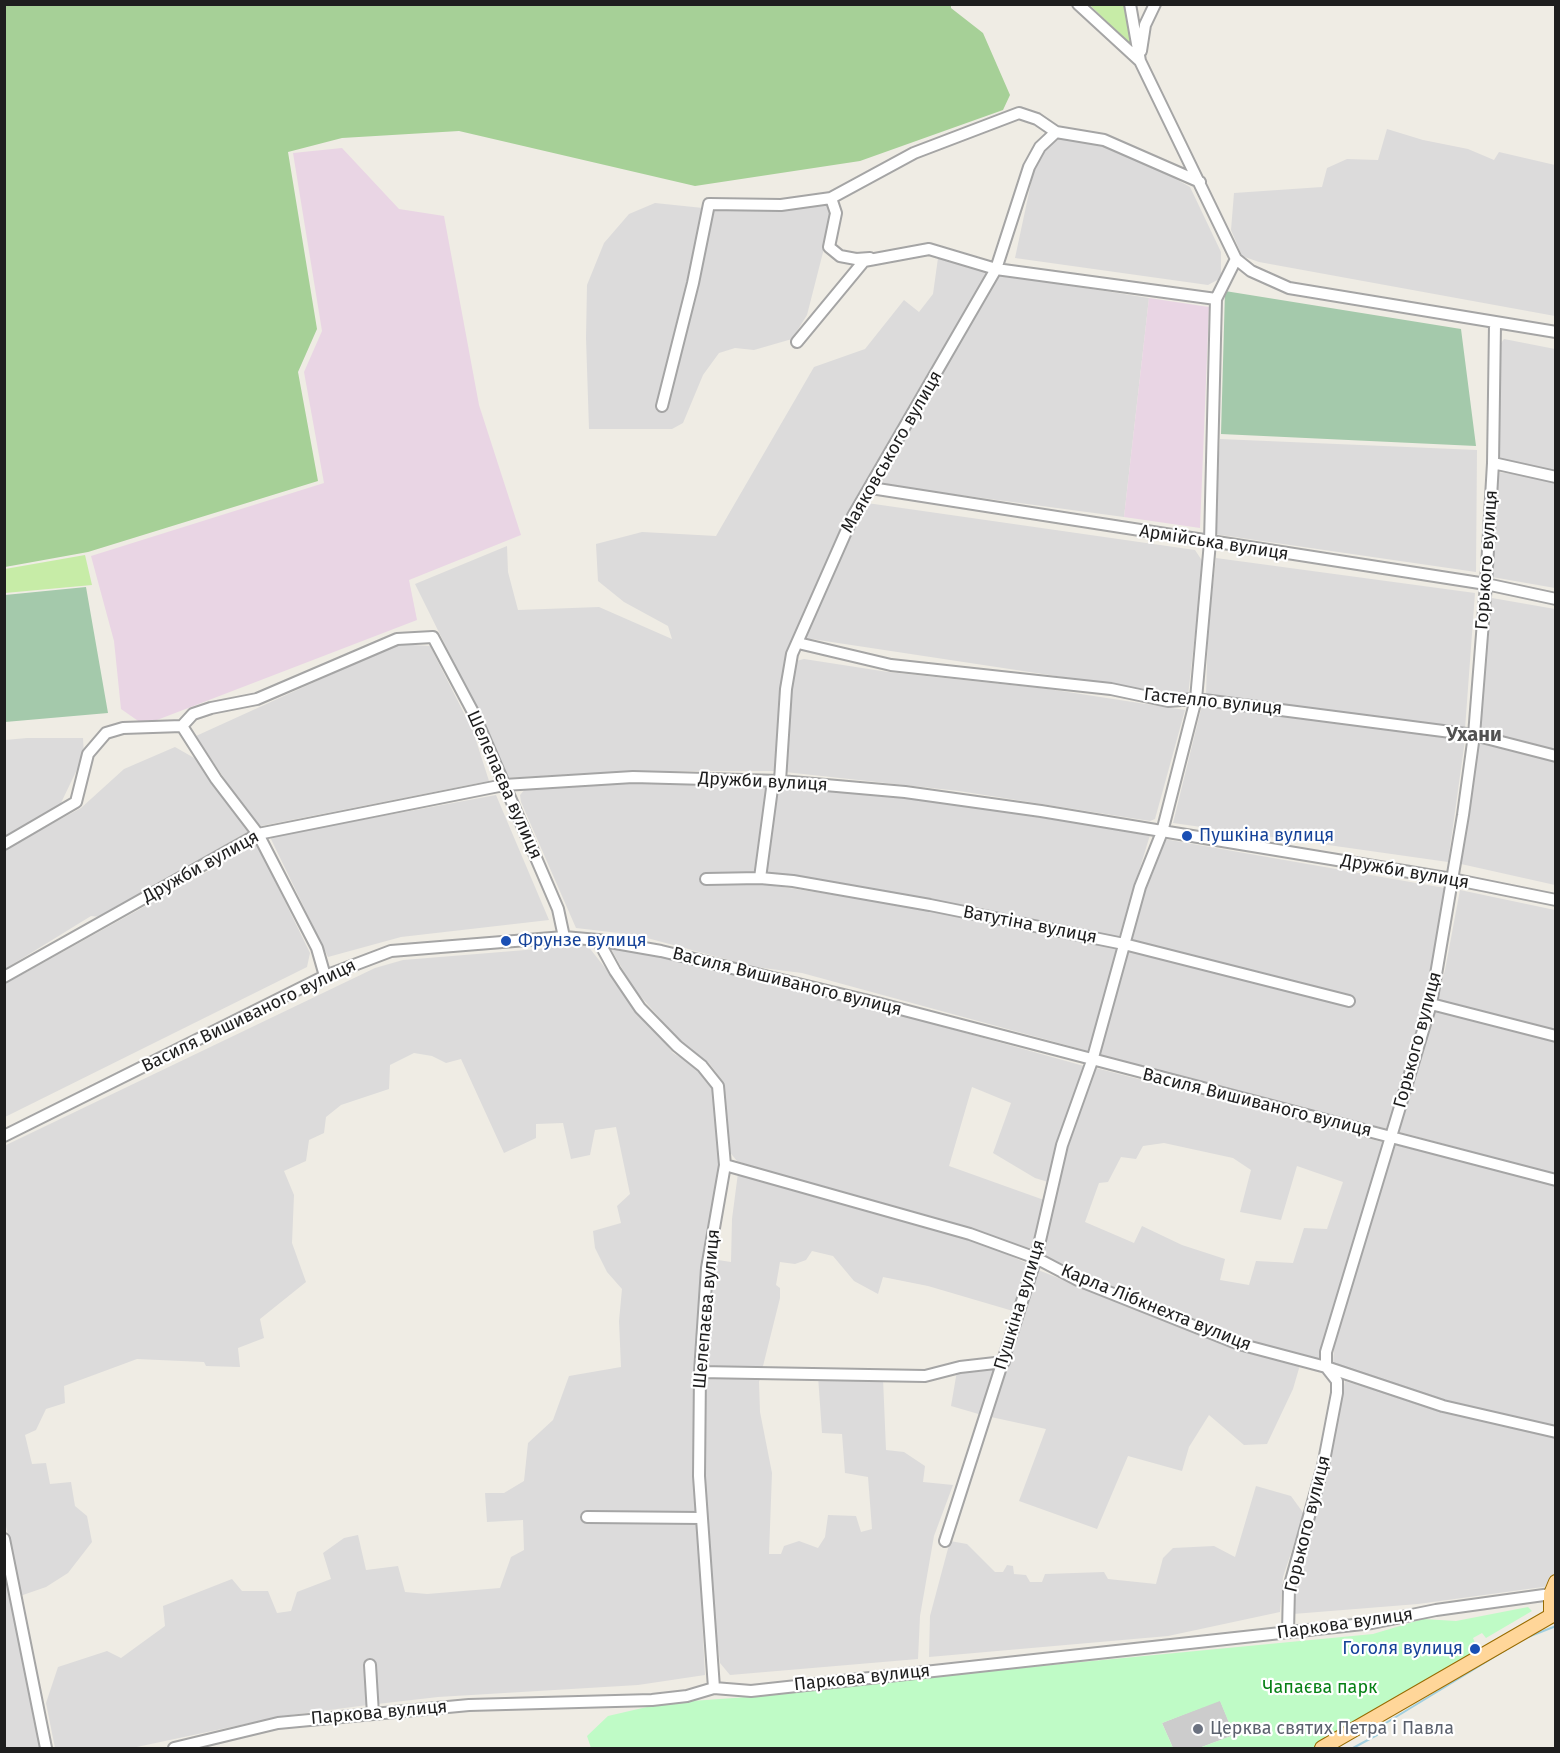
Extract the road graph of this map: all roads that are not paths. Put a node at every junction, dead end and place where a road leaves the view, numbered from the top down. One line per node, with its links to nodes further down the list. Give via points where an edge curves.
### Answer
1 (1077, 4): 4 (street)
2 (1130, 4): 4 (street)
3 (1155, 4): 4 (street, via 1145,25)
4 (1140, 61): 6 (street)
5 (1056, 132): 6 (street, via 1104,140); 7 (street, via 1019,113 1003,117 914,153); 10 (street, Маяковського вулиця, via 1040,147 1029,167)
6 (1200, 182): 9 (street)
7 (831, 198): 8 (street, via 837,213 829,248 840,256 856,259); 15 (street, via 781,205 709,204)
8 (884, 256): 10 (street, via 929,249); 14 (street, via 864,261)
9 (1236, 259): 11 (street, Пушкіна вулиця); 12 (street, via 1251,271 1289,288)
10 (996, 270): 11 (street); 18 (street, Маяковського вулиця)
11 (1216, 299): 19 (street, Пушкіна вулиця)
12 (1495, 324): 13 (street); 16 (street, Горького вулиця)
13 (1556, 332)
14 (797, 342)
15 (662, 406)
16 (1493, 463): 17 (street); 20 (street, Горького вулиця)
17 (1556, 477)
18 (871, 488): 19 (street, Армійська вулиця); 22 (street, Маяковського вулиця, via 853,516)
19 (1210, 542): 20 (street, Армійська вулиця); 23 (street, Пушкіна вулиця)
20 (1486, 584): 21 (street, Армійська вулиця); 25 (street, Горького вулиця)
21 (1556, 599)
22 (798, 643): 23 (street, Гастелло вулиця, via 891,665 1111,689 1168,701); 27 (street, Маяковського вулиця, via 792,654 786,689)
23 (1196, 699): 25 (street, Гастелло вулиця); 29 (street, Пушкіна вулиця)
24 (182, 726): 28 (street, Шелепаєва вулиця, via 193,714 257,699 397,639 433,637 474,714); 30 (street); 31 (street, via 123,728 106,733 88,754 76,802)
25 (1474, 735): 26 (street, Гастелло вулиця); 34 (street, Горького вулиця)
26 (1556, 756)
27 (777, 781): 28 (street, Дружби вулиця, via 633,777); 29 (street, Дружби вулиця, via 905,792); 32 (street, Маяковського вулиця)
28 (504, 785): 30 (street, Дружби вулиця); 36 (street, Шелепаєва вулиця, via 558,909)
29 (1162, 832): 34 (street, Дружби вулиця); 38 (street, Пушкіна вулиця, via 1140,887)
30 (258, 834): 39 (street, via 317,948); 40 (street, Дружби вулиця)
31 (4, 844)
32 (760, 878): 33 (street, Ватутіна вулиця); 38 (street, Ватутіна вулиця, via 930,905)
33 (706, 879)
34 (1452, 879): 35 (street, Дружби вулиця); 42 (street, Горького вулиця)
35 (1556, 900)
36 (564, 937): 37 (street, Василя Вишиваного вулиця); 39 (street, Василя Вишиваного вулиця, via 391,951)
37 (598, 940): 44 (street, Василя Вишиваного вулиця, via 661,951 866,1000); 47 (street, Шелепаєва вулиця, via 640,1008 718,1086)
38 (1124, 944): 41 (street, Ватутіна вулиця); 44 (street, Пушкіна вулиця)
39 (325, 976): 45 (street, Василя Вишиваного вулиця)
40 (4, 977)
41 (1349, 1001)
42 (1431, 1004): 43 (street); 46 (street, Горького вулиця)
43 (1556, 1036)
44 (1092, 1061): 46 (street, Василя Вишиваного вулиця); 49 (street, Пушкіна вулиця, via 1062,1145)
45 (4, 1136)
46 (1391, 1137): 48 (street, Василя Вишиваного вулиця); 51 (street, Горького вулиця, via 1326,1352)
47 (725, 1165): 49 (street, Карла Лібкнехта вулиця, via 911,1216); 52 (street, Шелепаєва вулиця, via 707,1268)
48 (1556, 1180)
49 (1036, 1258): 50 (street, Пушкіна вулиця); 51 (street, Карла Лібкнехта вулиця, via 1078,1280 1239,1344)
50 (1004, 1362): 52 (street, via 925,1376); 57 (street, Пушкіна вулиця)
51 (1326, 1367): 53 (street, Карла Лібкнехта вулиця, via 1443,1406); 60 (street, Горького вулиця, via 1336,1380 1337,1393 1323,1466 1289,1588)
52 (700, 1372): 55 (street, Шелепаєва вулиця)
53 (1556, 1432)
54 (587, 1517): 55 (street)
55 (701, 1518): 62 (street, Шелепаєва вулиця)
56 (4, 1539): 64 (street)
57 (945, 1541)
58 (1553, 1588): 59 (main road); 60 (street, Паркова вулиця, via 1372,1623)
59 (1553, 1613): 66 (main road)
60 (1288, 1632): 62 (street, Паркова вулиця, via 751,1691)
61 (370, 1665): 63 (street)
62 (714, 1688): 63 (street, Паркова вулиця, via 652,1700 469,1705)
63 (373, 1714): 65 (street, Паркова вулиця, via 278,1723)
64 (46, 1749)
65 (174, 1749)
66 (1322, 1749)

